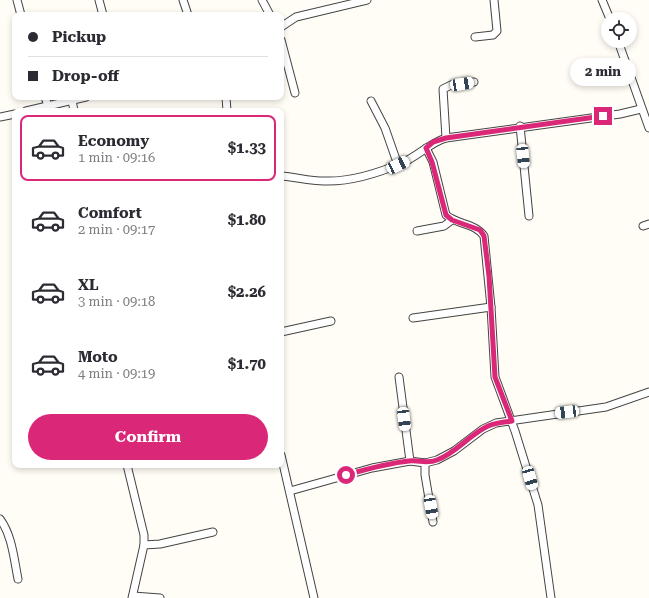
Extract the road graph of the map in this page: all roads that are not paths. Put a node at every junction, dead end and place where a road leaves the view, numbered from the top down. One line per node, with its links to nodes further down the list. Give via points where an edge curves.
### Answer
1 (17, 0): 8 (street)
2 (99, 0): 9 (street)
3 (183, 0): 10 (street)
4 (262, 0): 11 (street)
5 (367, 0): 13 (street, via 296,17)
6 (494, 0): 14 (street, via 497,31 493,35)
7 (602, 0): 12 (street)
8 (20, 12)
9 (103, 12)
10 (187, 12)
11 (268, 12)
12 (607, 12)
13 (284, 25)
14 (475, 37)
15 (620, 48): 25 (street)
16 (284, 49): 18 (street)
17 (474, 82): 30 (street, via 451,85 443,89)
18 (295, 93)
19 (46, 100): 22 (street)
20 (72, 100): 22 (street); 24 (street)
21 (372, 101): 32 (street)
22 (48, 106): 23 (street)
23 (41, 108)
24 (73, 108)
25 (642, 109): 28 (street); 29 (street)
26 (12, 115): 27 (street)
27 (0, 117)
28 (520, 126): 30 (street); 34 (street)
29 (649, 128)
30 (446, 138): 31 (street, via 433,142)
31 (426, 148): 32 (street); 35 (street, via 443,208)
32 (398, 165): 33 (street, via 339,181)
33 (284, 176)
34 (529, 216)
35 (452, 220): 36 (street, via 444,226); 37 (street, via 473,226 484,236)
36 (417, 231)
37 (491, 307): 38 (street); 43 (street, via 495,377)
38 (413, 318)
39 (331, 321): 40 (street)
40 (284, 331)
41 (399, 378): 44 (street)
42 (649, 392): 43 (street, via 606,407)
43 (512, 421): 45 (street, via 489,425 446,456); 57 (street, via 538,505)
44 (410, 461): 45 (street); 48 (street, via 372,468)
45 (425, 463): 50 (street)
46 (284, 467): 48 (street)
47 (128, 468): 52 (street, via 139,509)
48 (290, 491): 56 (street)
49 (0, 519): 53 (street, via 8,537)
50 (433, 522)
51 (213, 532): 52 (street)
52 (144, 545): 54 (street)
53 (18, 579)
54 (133, 597): 55 (street)
55 (160, 598)
56 (314, 598)
57 (551, 598)

